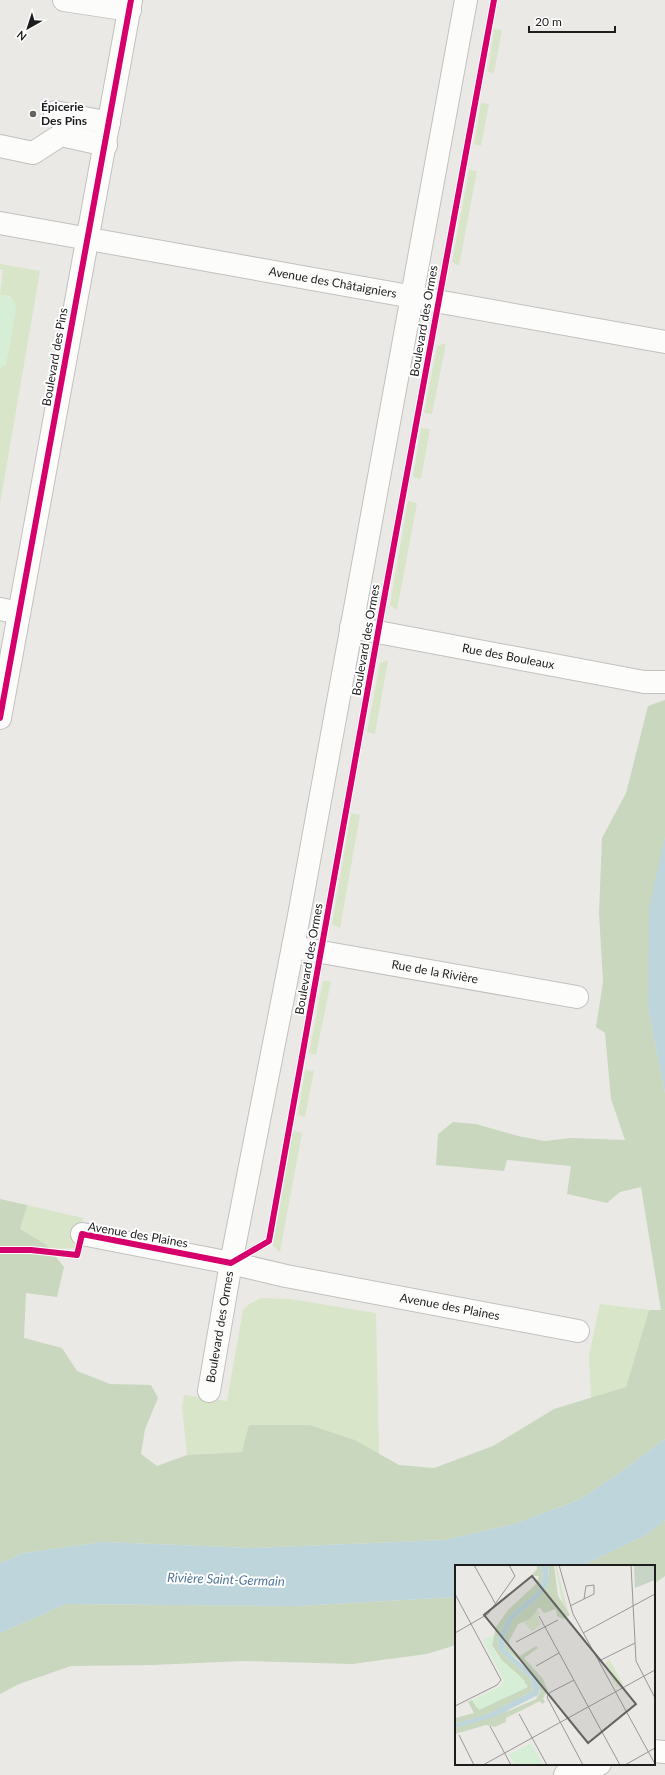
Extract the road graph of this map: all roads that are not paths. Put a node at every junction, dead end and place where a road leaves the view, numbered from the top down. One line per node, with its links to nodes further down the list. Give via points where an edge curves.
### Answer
1 (64, 0): 3 (street)
2 (466, 0): 10 (street, Boulevard des Ormes)
3 (130, 5): 5 (street, Boulevard des Pins)
4 (56, 112): 5 (street)
5 (110, 123): 6 (street, Boulevard des Pins)
6 (106, 144): 7 (street, via 61,135 33,153); 9 (street, Boulevard des Pins)
7 (0, 146)
8 (0, 223): 9 (street, Avenue des Châtaigniers)
9 (89, 239): 10 (street, Avenue des Châtaigniers); 12 (street, Boulevard des Pins)
10 (412, 297): 11 (street, Avenue des Châtaigniers); 13 (street, Boulevard des Ormes)
11 (665, 342)
12 (9, 611): 15 (street, Boulevard des Pins)
13 (351, 627): 14 (street, Rue des Bouleaux, via 644,682); 16 (street, Boulevard des Ormes)
14 (665, 682)
15 (0, 718)
16 (293, 947): 17 (street, Rue de la Rivière); 19 (street, Boulevard des Ormes)
17 (577, 998)
18 (82, 1234): 19 (street, Avenue des Plaines)
19 (231, 1263): 20 (street, Avenue des Plaines, via 286,1276); 21 (street, Boulevard des Ormes)
20 (578, 1331)
21 (209, 1391)
22 (597, 1765): 23 (street)
23 (566, 1775)

